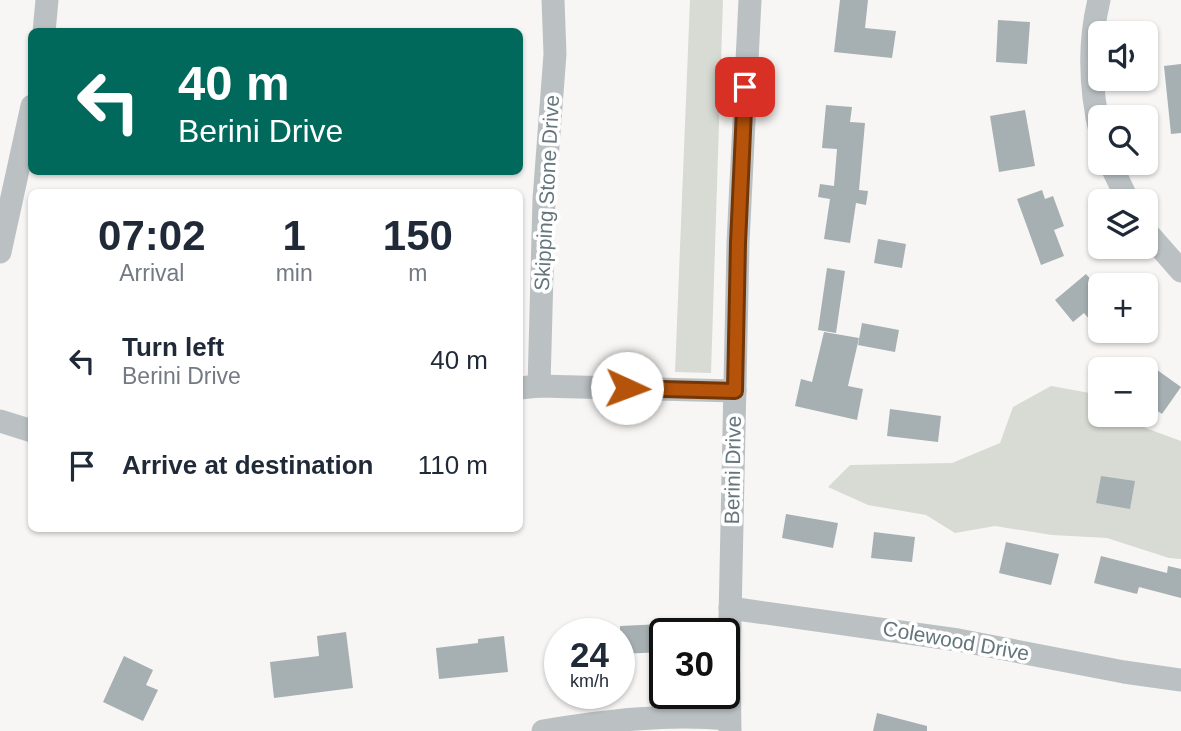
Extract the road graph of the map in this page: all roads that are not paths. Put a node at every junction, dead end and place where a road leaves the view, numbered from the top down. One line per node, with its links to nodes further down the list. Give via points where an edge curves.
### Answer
1 (47, 0): 5 (street)
2 (553, 0): 11 (street, Skipping Stone Drive, via 555,54)
3 (750, 0): 12 (street, Berini Drive)
4 (1099, 0): 6 (street, via 1091,54)
5 (44, 28)
6 (1094, 105)
7 (28, 124): 9 (street)
8 (1158, 245): 10 (street)
9 (0, 252)
10 (1181, 271)
11 (529, 387): 12 (street)
12 (735, 391): 15 (street, Berini Drive)
13 (0, 421): 14 (street)
14 (28, 430)
15 (730, 608): 16 (street, Colewood Drive, via 948,639); 17 (street, Berini Drive)
16 (1181, 680)
17 (730, 725): 18 (street, via 701,716)
18 (543, 731)

